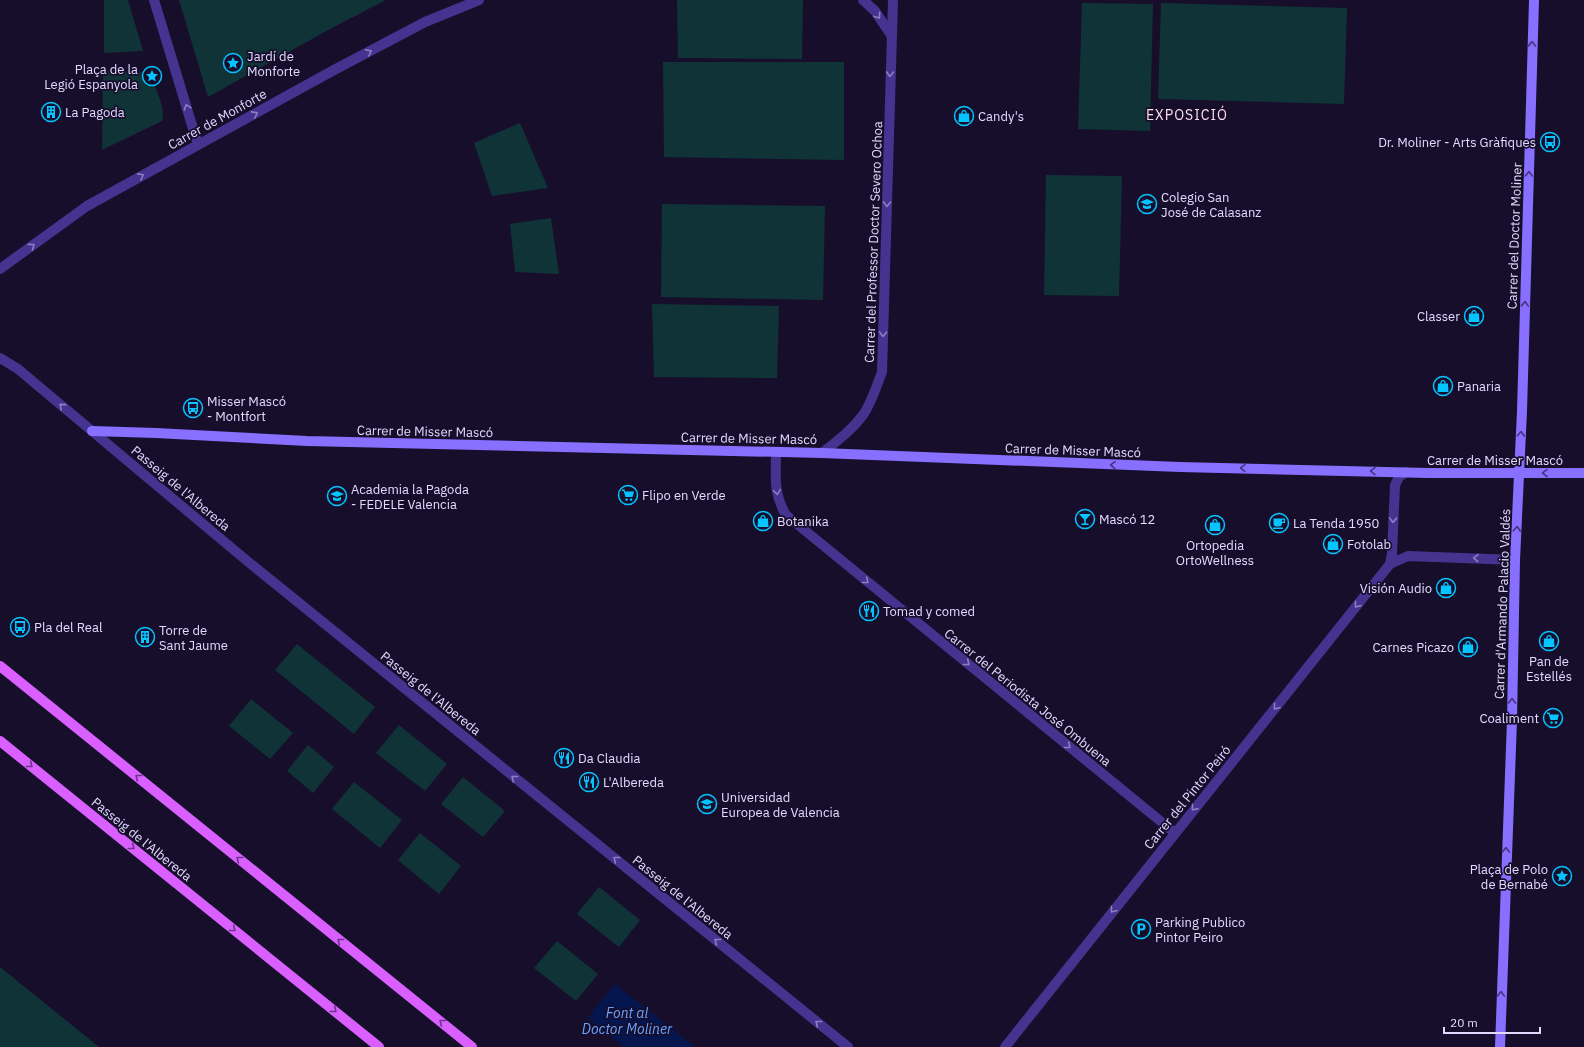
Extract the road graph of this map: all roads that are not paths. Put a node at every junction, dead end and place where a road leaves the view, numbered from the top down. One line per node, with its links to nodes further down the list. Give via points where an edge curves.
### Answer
1 (154, 0): 7 (street, one-way to 1)
2 (479, 0): 7 (street, Carrer de Monforte, one-way to 2, via 418,26)
3 (863, 0): 6 (street, one-way to 6)
4 (892, 0): 6 (street, Carrer del Professor Doctor Severo Ochoa)
5 (1534, 0): 14 (street, Carrer del Doctor Moliner, one-way to 5)
6 (891, 35): 12 (street, Carrer del Professor Doctor Severo Ochoa, one-way to 12, via 882,372 872,400 863,415 849,432)
7 (198, 145): 8 (street, Carrer de Monforte, one-way to 7, via 87,206)
8 (0, 269)
9 (0, 358): 10 (street, Passeig de l'Albereda, one-way to 9, via 18,369)
10 (92, 431): 11 (street, Carrer de Misser Mascó, via 307,441); 23 (street, Passeig de l'Albereda, one-way to 10, via 246,560)
11 (776, 453): 12 (street, Carrer de Misser Mascó); 20 (street, Carrer del Periodista José Ombuena, one-way to 20, via 778,501 786,515)
12 (822, 453): 13 (street, Carrer de Misser Mascó, one-way to 12, via 1180,467)
13 (1406, 472): 14 (street, Carrer de Misser Mascó); 17 (street, one-way to 17, via 1399,477 1395,485)
14 (1519, 473): 15 (street, Carrer de Misser Mascó, one-way to 14); 16 (street, Carrer d'Armando Palacio Valdés, one-way to 14)
15 (1584, 473)
16 (1515, 560): 17 (street, one-way to 17, via 1408,556); 25 (street, Carrer d'Armando Palacio Valdés, one-way to 16)
17 (1390, 564): 20 (street, Carrer del Pintor Peiró, one-way to 20)
18 (0, 666): 22 (main road, one-way to 18)
19 (0, 741): 21 (main road, Passeig de l'Albereda, one-way to 21)
20 (1175, 833): 24 (street, Carrer del Pintor Peiró, one-way to 24)
21 (379, 1047)
22 (472, 1047)
23 (848, 1047)
24 (1005, 1047)
25 (1500, 1047)

